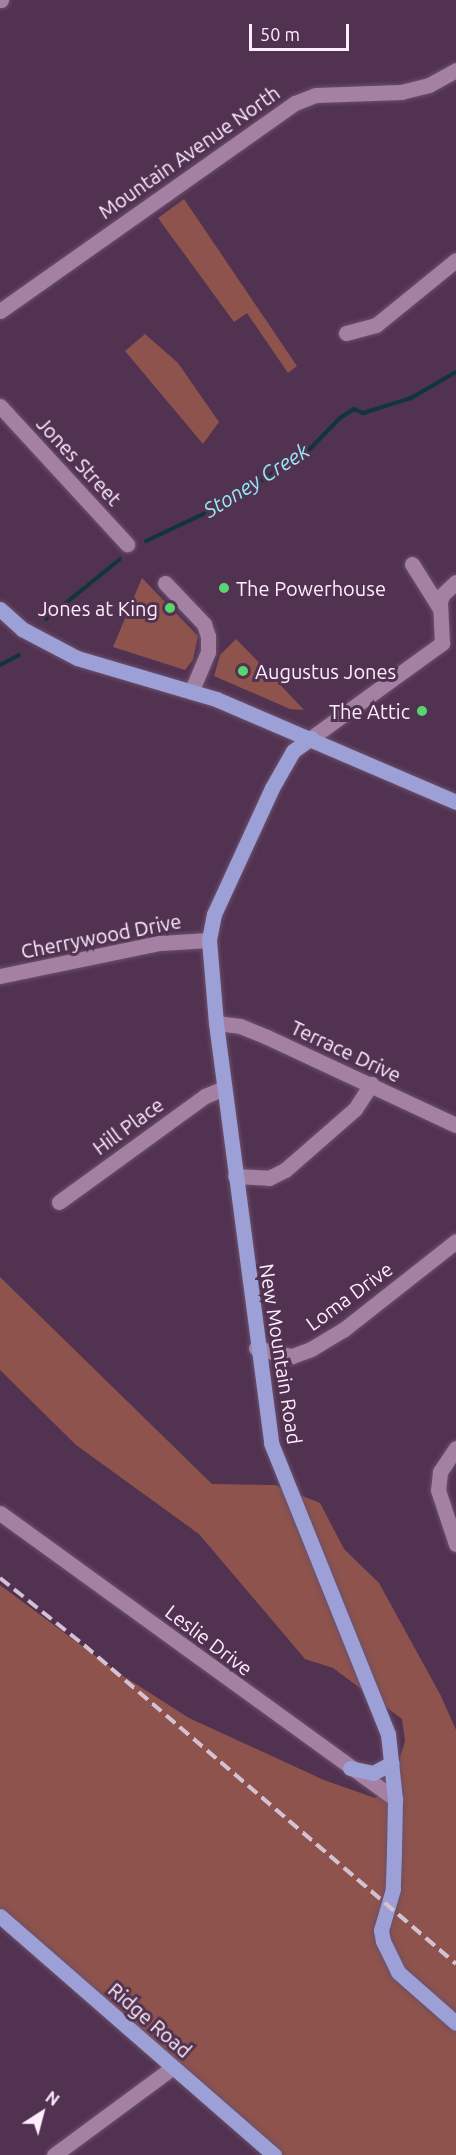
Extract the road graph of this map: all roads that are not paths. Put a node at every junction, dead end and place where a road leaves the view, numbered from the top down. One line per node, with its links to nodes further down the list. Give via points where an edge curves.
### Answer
1 (456, 70): 3 (street, Mountain Avenue North, via 429,85 401,92 316,95 295,103)
2 (456, 260): 4 (street, via 376,326)
3 (0, 311)
4 (346, 333)
5 (0, 406): 6 (street, Jones Street)
6 (127, 544)
7 (412, 564): 10 (street)
8 (456, 582): 10 (street, via 442,595)
9 (165, 583): 12 (street, via 204,624 208,636 208,652)
10 (439, 607): 13 (street, via 442,643)
11 (0, 609): 12 (main road, via 22,629 77,658)
12 (191, 692): 13 (main road)
13 (311, 738): 14 (main road); 15 (main road, New Mountain Road, via 293,751 272,788 214,914)
14 (456, 802)
15 (209, 940): 16 (street, Cherrywood Drive, via 160,943); 17 (main road, New Mountain Road)
16 (0, 976)
17 (216, 1023): 18 (street, Terrace Drive, via 240,1026); 19 (main road, New Mountain Road)
18 (371, 1084): 20 (street, Terrace Drive); 21 (street, via 355,1109 285,1170 268,1178)
19 (224, 1088): 21 (main road, New Mountain Road); 22 (street, Hill Place, via 205,1096)
20 (456, 1125)
21 (235, 1176): 24 (main road, New Mountain Road)
22 (59, 1202)
23 (456, 1241): 24 (street, Loma Drive, via 343,1330 311,1349 292,1356)
24 (256, 1348): 28 (main road, New Mountain Road, via 270,1443 388,1734)
25 (456, 1448): 27 (street, via 440,1472 438,1490)
26 (0, 1513): 29 (street, Leslie Drive)
27 (456, 1544)
28 (392, 1763): 29 (main road, via 373,1773); 30 (main road, New Mountain Road)
29 (350, 1768): 30 (street, Leslie Drive)
30 (395, 1799): 32 (main road, New Mountain Road, via 393,1889 381,1930 383,1941 398,1972)
31 (0, 1916): 33 (main road, Ridge Road)
32 (456, 2023)
33 (172, 2068): 34 (street); 35 (main road, Ridge Road)
34 (54, 2155)
35 (274, 2155)

